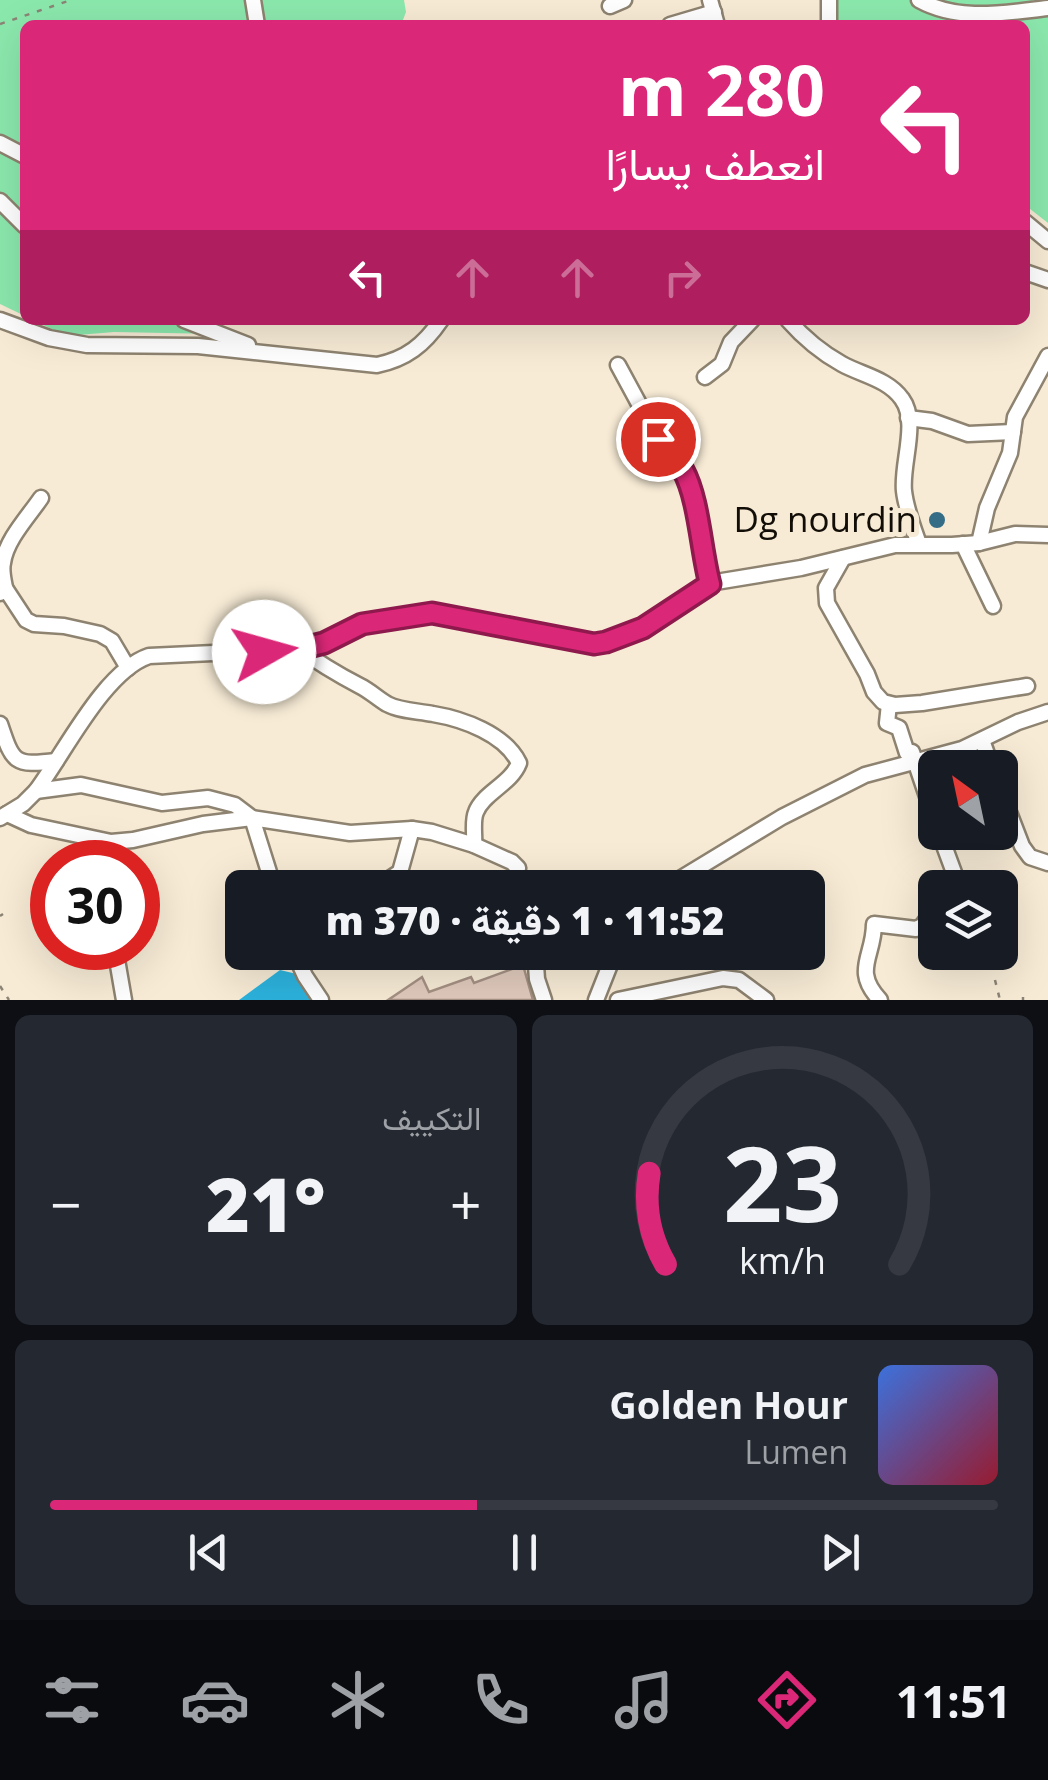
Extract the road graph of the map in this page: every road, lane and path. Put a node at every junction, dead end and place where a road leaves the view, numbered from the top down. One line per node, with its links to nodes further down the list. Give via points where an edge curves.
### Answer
1 (71, 0): 6 (path)
2 (919, 0): 3 (street, via 966,14)
3 (1048, 8)
4 (714, 12): 5 (street)
5 (687, 20)
6 (0, 24)
7 (0, 200): 8 (street)
8 (20, 221)
9 (0, 320): 14 (street, via 87,345)
10 (197, 325): 14 (street)
11 (437, 325): 14 (street, via 420,346 376,365)
12 (747, 325): 17 (street, via 722,364)
13 (793, 325): 18 (street, via 844,365 894,390)
14 (265, 352)
15 (1048, 356): 19 (street)
16 (618, 365): 26 (street, via 658,439 684,470)
17 (705, 377)
18 (908, 418): 19 (street, via 968,434); 23 (street, via 904,494)
19 (1013, 432): 22 (street)
20 (41, 498): 27 (street, via 4,559)
21 (1048, 535): 22 (street)
22 (979, 543): 24 (street)
23 (919, 544): 24 (street); 25 (street)
24 (963, 544): 28 (street)
25 (843, 558): 26 (street); 32 (street, via 826,588 827,603 877,697)
26 (710, 584): 29 (street, via 643,628 606,642 432,613 362,624)
27 (3, 591): 30 (street, via 34,624 112,641)
28 (993, 606)
29 (300, 649): 30 (street, via 165,654); 46 (street, via 386,703 452,717 493,736 516,756 516,771 476,813)
30 (128, 668): 39 (street)
31 (1027, 686): 32 (street)
32 (889, 704): 38 (street, via 887,723 899,728)
33 (1048, 712): 35 (street)
34 (0, 724): 37 (street)
35 (982, 740): 36 (street); 38 (street)
36 (986, 750)
37 (4, 751): 39 (street, via 25,762)
38 (914, 760): 40 (street); 51 (street, via 819,797)
39 (56, 761): 41 (street)
40 (918, 771)
41 (36, 792): 42 (street); 43 (street, via 81,785 162,803 208,798)
42 (3, 816): 43 (street, via 111,842)
43 (252, 818): 44 (street, via 350,833); 48 (street)
44 (412, 829): 46 (street); 49 (street)
45 (1018, 836): 47 (street, via 1030,856)
46 (474, 845): 50 (street)
47 (1048, 863)
48 (268, 870)
49 (401, 870)
50 (517, 870)
51 (695, 870)
52 (918, 928): 66 (street, via 875,923 864,975)
53 (119, 970): 60 (street)
54 (302, 970): 61 (street)
55 (536, 970): 62 (street)
56 (608, 970): 63 (street)
57 (995, 980): 67 (path)
58 (0, 986): 59 (path)
59 (9, 1000)
60 (124, 1000)
61 (321, 1000)
62 (544, 1000)
63 (596, 1000)
64 (618, 1000): 65 (street, via 734,978)
65 (766, 1000)
66 (880, 1000)
67 (1000, 1000)

